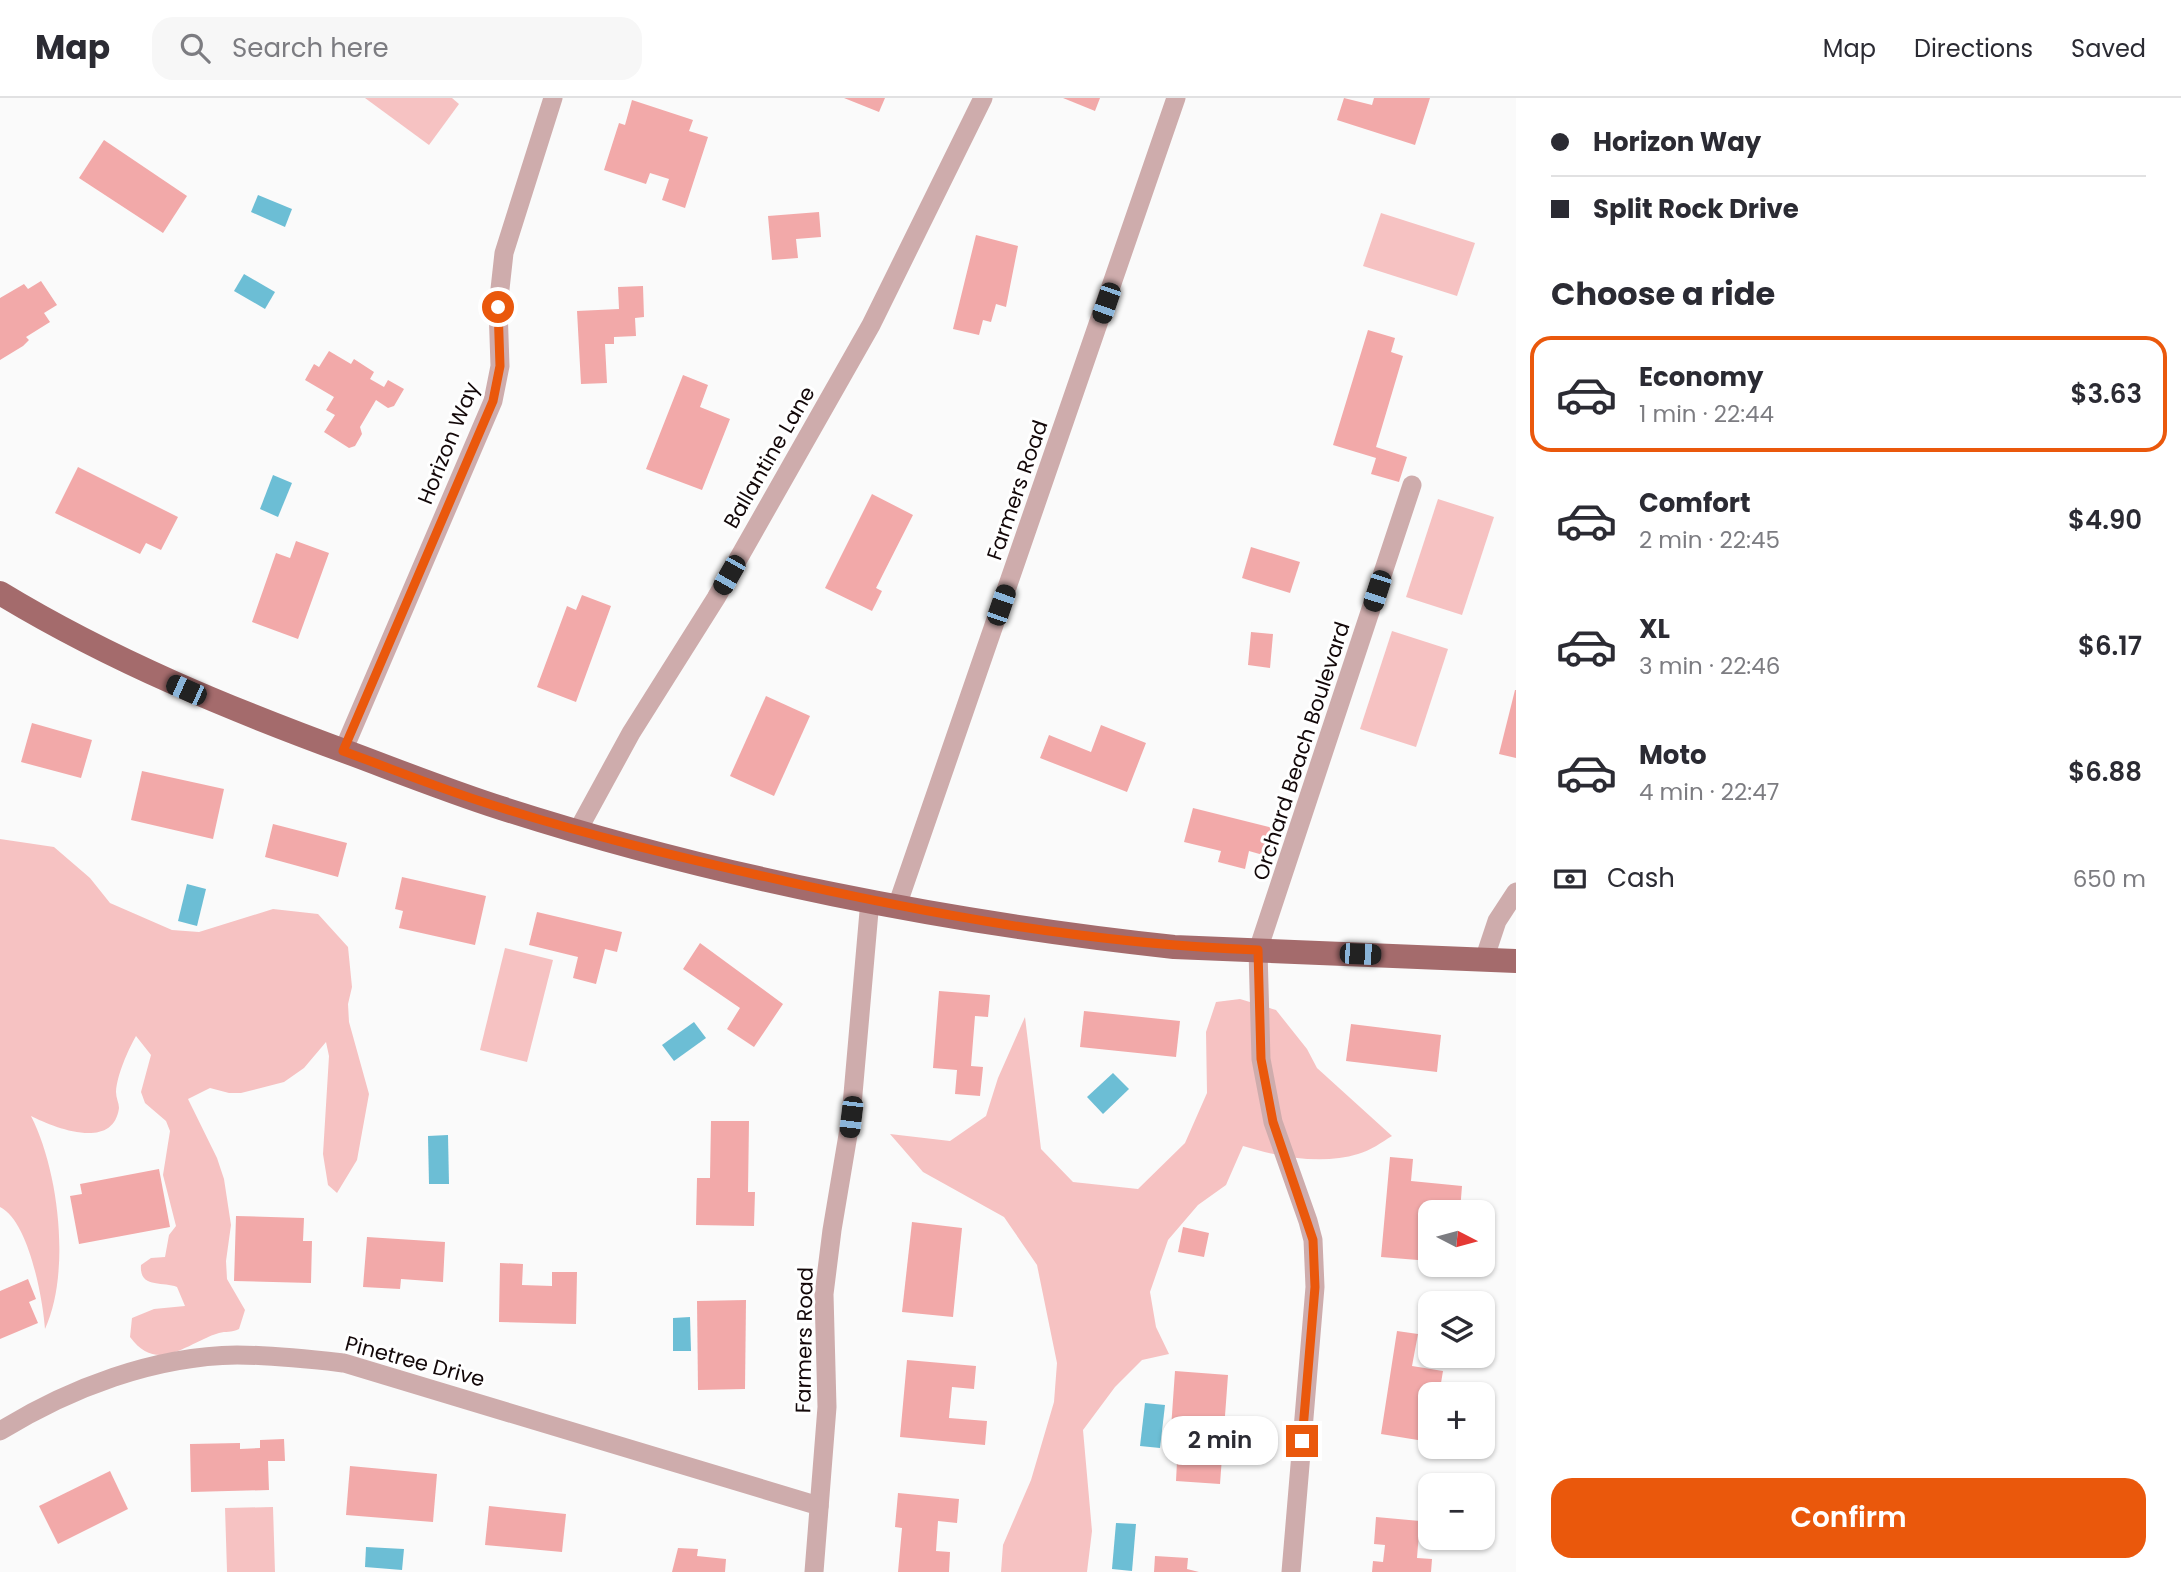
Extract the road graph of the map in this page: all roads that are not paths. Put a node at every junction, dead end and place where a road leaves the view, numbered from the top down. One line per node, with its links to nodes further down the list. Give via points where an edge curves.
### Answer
1 (553, 98): 6 (street, Horizon Way, via 504,253 498,307 500,366 493,401)
2 (983, 98): 7 (street, Ballantine Lane, via 871,325)
3 (1176, 98): 10 (street, Farmers Road)
4 (1412, 485): 11 (street, Orchard Beach Boulevard)
5 (0, 593): 6 (main road, via 160,678)
6 (343, 751): 7 (main road, via 499,808)
7 (578, 830): 9 (main road)
8 (1516, 892): 12 (street, via 1497,921)
9 (870, 900): 10 (main road); 15 (street, Farmers Road, via 851,1117 824,1294 827,1407)
10 (897, 906): 11 (main road, via 1129,942)
11 (1258, 950): 12 (main road); 17 (street, Orchard Beach Boulevard, via 1261,1059 1273,1122 1313,1240 1315,1287)
12 (1484, 960): 13 (main road)
13 (1516, 961)
14 (0, 1431): 15 (street, Pinetree Drive, via 74,1391 131,1372 235,1355 278,1356 344,1363)
15 (819, 1506): 16 (street, Farmers Road)
16 (814, 1572)
17 (1291, 1572)

